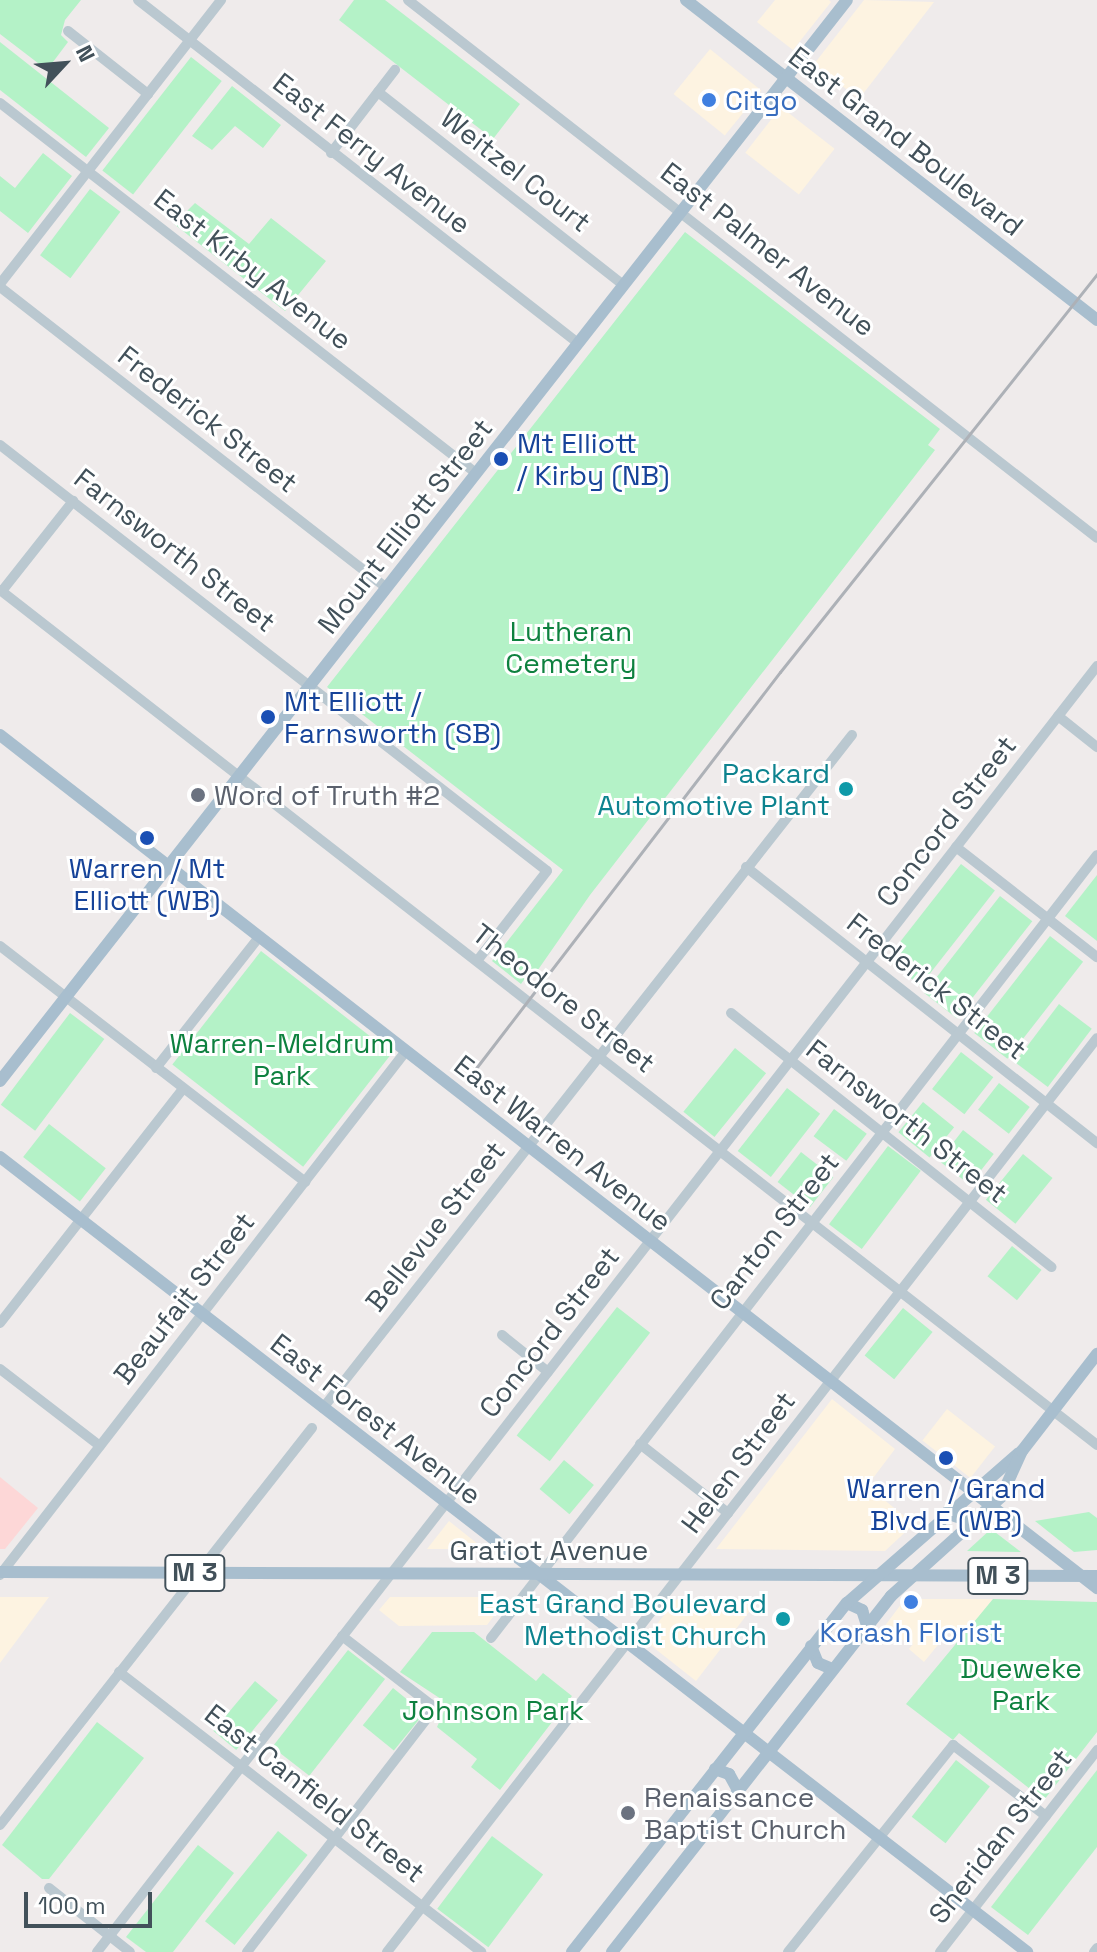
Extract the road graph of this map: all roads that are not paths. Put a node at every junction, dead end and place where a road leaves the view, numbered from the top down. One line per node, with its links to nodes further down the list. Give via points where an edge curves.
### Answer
1 (138, 0): 7 (street, East Ferry Avenue)
2 (221, 0): 7 (street)
3 (408, 0): 15 (street, East Palmer Avenue)
4 (686, 0): 9 (main road, East Grand Boulevard)
5 (847, 0): 9 (main road, Mount Elliott Street)
6 (68, 31): 11 (street)
7 (190, 41): 11 (street); 13 (street, East Ferry Avenue)
8 (395, 70): 10 (street)
9 (786, 78): 15 (main road, Mount Elliott Street); 18 (main road, East Grand Boulevard)
10 (378, 92): 13 (street); 16 (street, Weitzel Court)
11 (148, 94): 14 (street)
12 (0, 103): 14 (street, East Kirby Avenue)
13 (331, 153): 19 (street, East Ferry Avenue)
14 (88, 171): 17 (street); 21 (street, East Kirby Avenue)
15 (681, 212): 16 (main road, Mount Elliott Street); 23 (street, East Palmer Avenue)
16 (623, 285): 19 (main road, Mount Elliott Street)
17 (0, 286): 24 (street, Frederick Street)
18 (1097, 320)
19 (578, 343): 21 (main road, Mount Elliott Street)
20 (0, 445): 22 (street, Farnsworth Street)
21 (476, 473): 24 (main road, Mount Elliott Street)
22 (73, 501): 25 (street); 27 (street, Farnsworth Street)
23 (1097, 538)
24 (386, 588): 27 (main road, Mount Elliott Street)
25 (1, 590): 32 (street, Theodore Street)
26 (1097, 666): 28 (street, Concord Street)
27 (310, 686): 32 (main road, Mount Elliott Street); 41 (street, Farnsworth Street, via 547,871)
28 (1058, 716): 31 (street); 33 (street, Concord Street)
29 (0, 735): 35 (main road, East Warren Avenue)
30 (852, 735): 36 (street, Bellevue Street)
31 (1097, 747)
32 (239, 776): 35 (main road, Mount Elliott Street); 41 (street, Theodore Street)
33 (956, 847): 37 (street); 42 (street, Concord Street)
34 (1097, 855): 37 (street, Canton Street)
35 (168, 866): 38 (main road, East Warren Avenue); 43 (main road, Mount Elliott Street)
36 (746, 867): 42 (street, Frederick Street); 48 (street, Bellevue Street)
37 (1048, 919): 40 (street); 45 (street, Canton Street)
38 (259, 937): 47 (main road, East Warren Avenue); 50 (street)
39 (0, 946): 43 (street)
40 (1097, 957)
41 (477, 961): 48 (street, Theodore Street)
42 (867, 962): 45 (street, Frederick Street); 49 (street, Concord Street)
43 (65, 997): 50 (street); 51 (main road, Mount Elliott Street)
44 (731, 1013): 49 (street, Farnsworth Street)
45 (958, 1033): 53 (street, Frederick Street); 54 (street, Canton Street)
46 (1097, 1038): 53 (street, Helen Street)
47 (406, 1051): 56 (main road, East Warren Avenue); 59 (street, Beaufait Street)
48 (599, 1056): 56 (street, Bellevue Street); 57 (street, Theodore Street)
49 (791, 1060): 54 (street, Farnsworth Street); 57 (street, Concord Street)
50 (156, 1068): 52 (street)
51 (0, 1081)
52 (183, 1089): 59 (street); 61 (street)
53 (1047, 1103): 55 (street, Frederick Street); 60 (street, Helen Street)
54 (883, 1131): 60 (street, Farnsworth Street); 62 (street, Canton Street)
55 (1097, 1143)
56 (528, 1146): 63 (main road, East Warren Avenue); 74 (street, Bellevue Street)
57 (720, 1150): 62 (street, Theodore Street); 63 (street, Concord Street)
58 (0, 1157): 61 (main road, East Forest Avenue)
59 (305, 1182): 67 (street, Beaufait Street)
60 (970, 1201): 64 (street, Farnsworth Street); 65 (street, Helen Street)
61 (81, 1220): 67 (main road, East Forest Avenue); 68 (street)
62 (812, 1222): 65 (street, Theodore Street); 66 (street, Canton Street)
63 (651, 1241): 66 (main road, East Warren Avenue); 72 (street, Concord Street)
64 (1052, 1267)
65 (900, 1291): 73 (street, Helen Street); 75 (street, Theodore Street)
66 (742, 1312): 73 (main road, East Warren Avenue); 77 (street, Canton Street)
67 (202, 1315): 74 (main road, East Forest Avenue); 79 (street, Beaufait Street)
68 (0, 1323)
69 (502, 1335): 72 (street)
70 (1097, 1354): 75 (main road)
71 (0, 1369): 79 (street)
72 (548, 1372): 82 (street, Concord Street)
73 (830, 1381): 81 (main road, East Warren Avenue); 84 (street, Helen Street)
74 (323, 1408): 82 (main road, East Forest Avenue)
75 (1053, 1411): 78 (street, Theodore Street); 80 (main road)
76 (312, 1428): 88 (street)
77 (640, 1444): 84 (street); 91 (street, Canton Street)
78 (1097, 1445)
79 (100, 1446): 87 (street, Beaufait Street)
80 (1022, 1451): 81 (main road); 83 (main road)
81 (970, 1491): 83 (main road, East Warren Avenue); 85 (main road)
82 (445, 1503): 89 (street, Concord Street); 91 (main road, East Forest Avenue)
83 (992, 1506): 86 (main road); 94 (main road, East Warren Avenue)
84 (728, 1513): 90 (street, Helen Street)
85 (946, 1513): 86 (main road, via 963,1519); 92 (main road)
86 (964, 1533): 93 (main road)
87 (1, 1573): 88 (main road, Gratiot Avenue / M 3)
88 (196, 1573): 89 (main road, Gratiot Avenue / M 3); 104 (street)
89 (391, 1573): 91 (main road, Gratiot Avenue / M 3); 99 (street, Concord Street)
90 (682, 1574): 91 (main road, Gratiot Avenue / M 3); 92 (main road, Gratiot Avenue / M 3); 101 (street, Helen Street)
91 (538, 1575): 100 (street, Canton Street); 101 (main road, East Forest Avenue)
92 (876, 1575): 93 (main road, Gratiot Avenue / M 3); 97 (main road)
93 (916, 1576): 94 (main road, Gratiot Avenue / M 3); 98 (main road)
94 (1080, 1576): 95 (main road, Gratiot Avenue / M 3); 96 (main road, East Warren Avenue)
95 (1097, 1576)
96 (1097, 1588)
97 (847, 1603): 98 (main road, via 862,1610); 102 (main road)
98 (867, 1625): 103 (main road)
99 (342, 1636): 108 (street, Concord Street); 114 (street, via 431,1710)
100 (491, 1638)
101 (627, 1643): 105 (main road, East Forest Avenue); 116 (street, Helen Street)
102 (811, 1646): 103 (main road, via 815,1659); 105 (main road)
103 (832, 1669): 107 (main road)
104 (119, 1672): 108 (street, East Canfield Street); 112 (street)
105 (743, 1733): 107 (main road, East Forest Avenue); 109 (main road)
106 (1097, 1750): 111 (street, Sheridan Street)
107 (768, 1752): 110 (main road); 113 (main road, East Forest Avenue)
108 (241, 1766): 114 (street, East Canfield Street); 118 (street, Concord Street)
109 (715, 1769): 110 (main road, via 729,1774); 124 (main road)
110 (738, 1790): 125 (main road)
111 (1046, 1816): 113 (street, via 956,1747 939,1759); 117 (street, Sheridan Street)
112 (0, 1825)
113 (878, 1837): 117 (main road, East Forest Avenue); 126 (street)
114 (334, 1838): 116 (street, East Canfield Street); 121 (street)
115 (49, 1888): 118 (street)
116 (422, 1906): 122 (street, Helen Street); 123 (street, East Canfield Street)
117 (973, 1910): 127 (street, Sheridan Street); 128 (main road, East Forest Avenue)
118 (109, 1936): 119 (street, Concord Street); 120 (street)
119 (97, 1952)
120 (130, 1952)
121 (247, 1952)
122 (387, 1952)
123 (481, 1952)
124 (572, 1952)
125 (612, 1952)
126 (788, 1952)
127 (940, 1952)
128 (1027, 1952)

